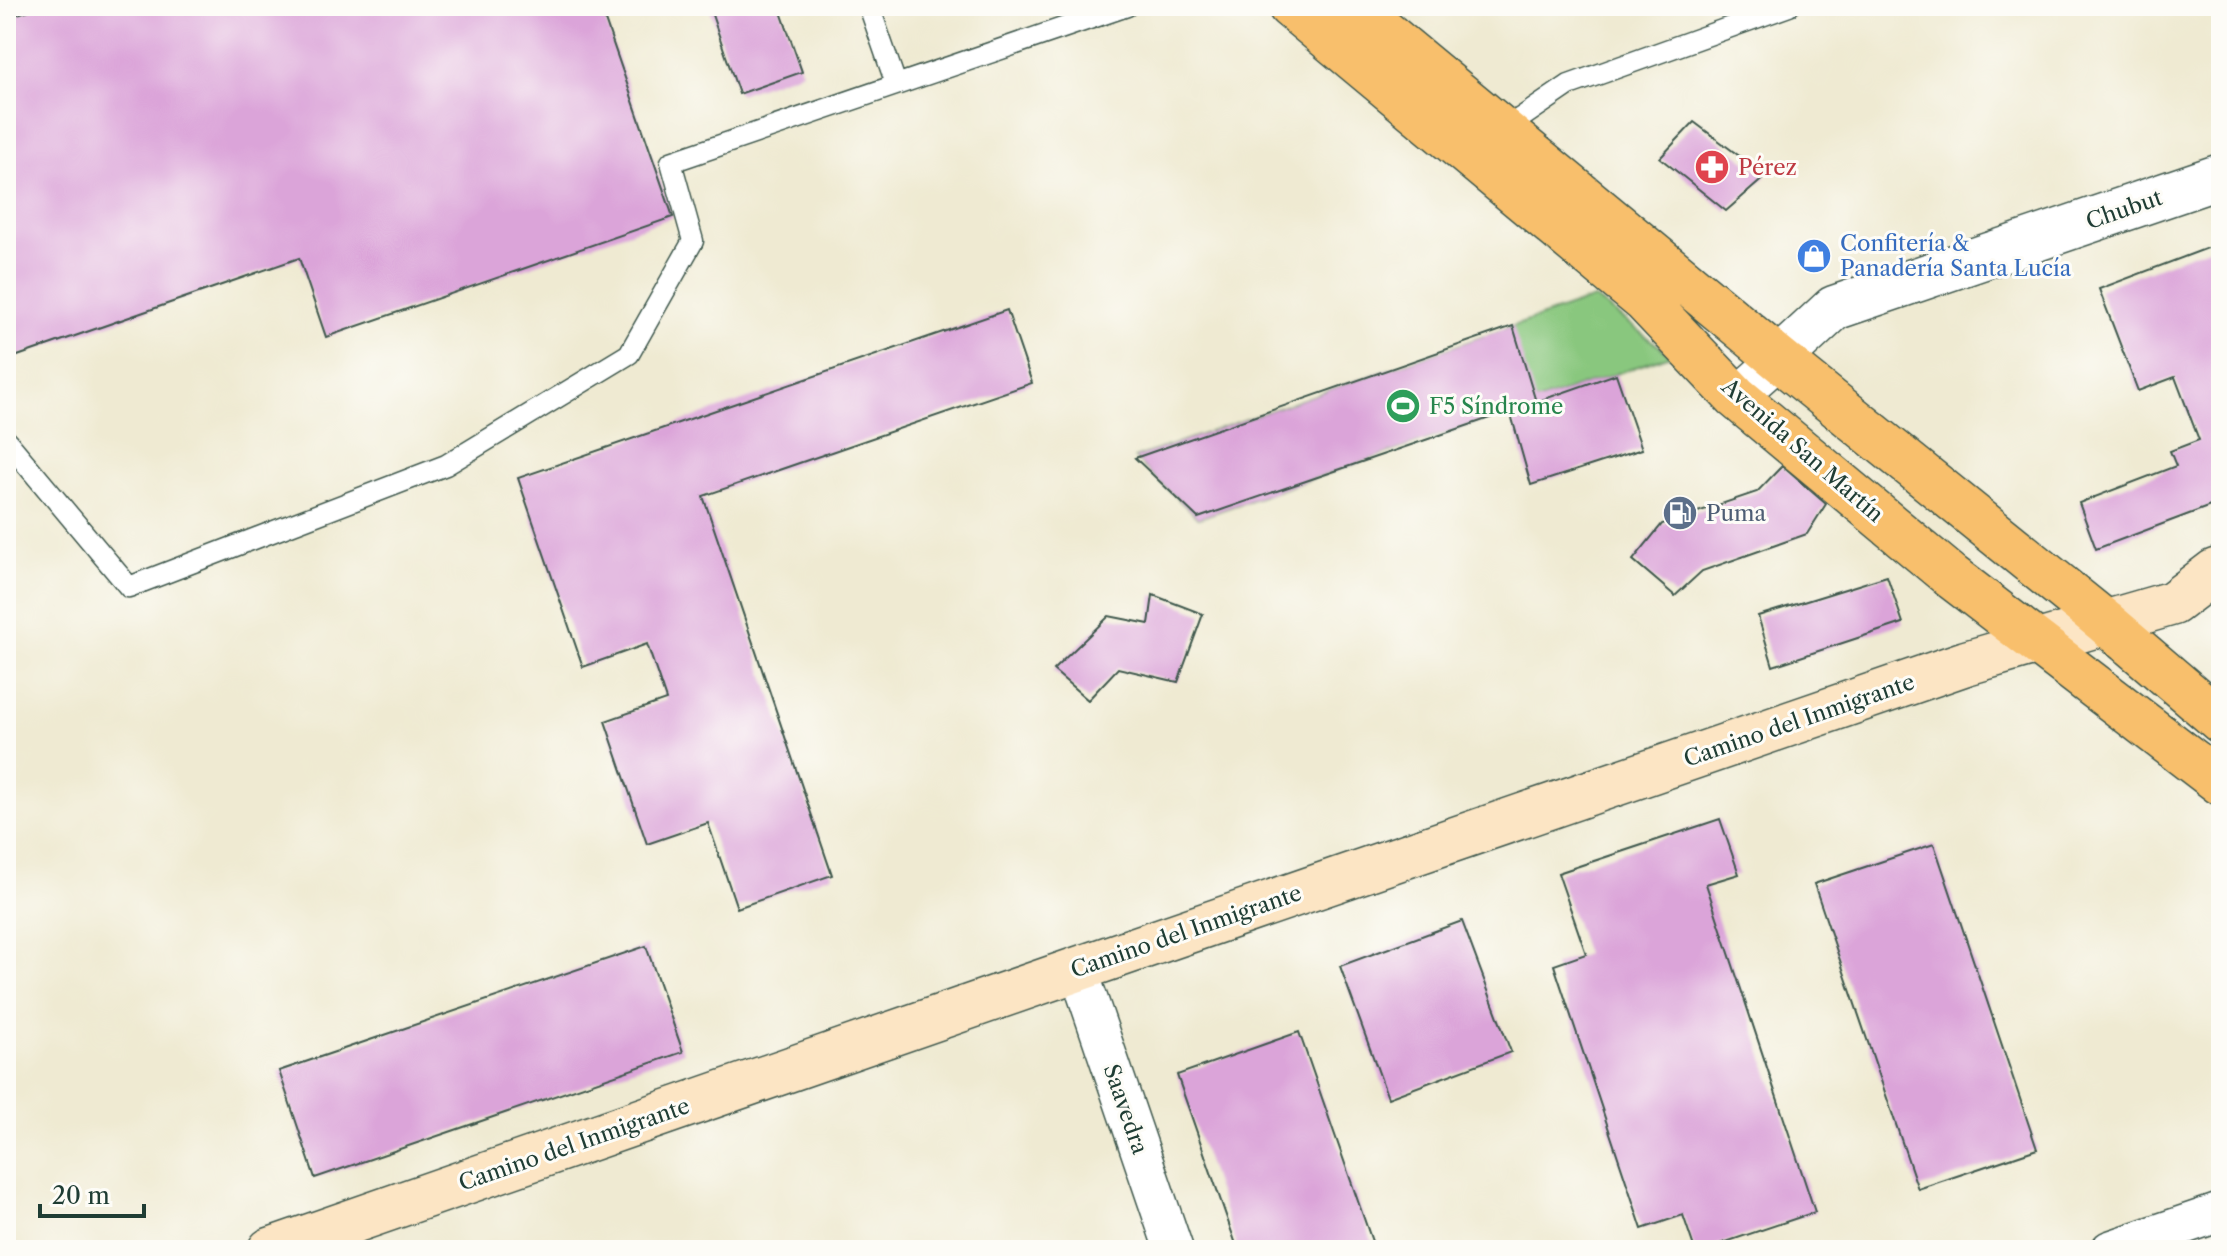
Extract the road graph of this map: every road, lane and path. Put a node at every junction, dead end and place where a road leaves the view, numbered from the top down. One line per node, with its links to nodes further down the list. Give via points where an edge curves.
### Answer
1 (869, 6): 6 (lane)
2 (1127, 6): 6 (lane)
3 (1290, 6): 10 (main road, Avenida San Martín, via 1645,301)
4 (1353, 6): 7 (main road)
5 (1789, 6): 7 (lane, via 1569,85)
6 (896, 84): 11 (lane, via 671,162 693,241 629,354 446,465 129,587)
7 (1503, 130): 9 (main road)
8 (2221, 176): 9 (street, Chubut, via 1834,308)
9 (1779, 359): 10 (street, Chubut); 15 (main road)
10 (1736, 397): 16 (main road, Avenida San Martín, via 1952,577)
11 (6, 440)
12 (2221, 569): 13 (main road)
13 (2173, 603): 14 (main road); 15 (main road, Camino del Inmigrante)
14 (2221, 608)
15 (2105, 622): 16 (main road, Camino del Inmigrante); 17 (main road)
16 (2038, 641): 18 (main road, Avenida San Martín); 19 (main road, Camino del Inmigrante)
17 (2221, 721)
18 (2221, 783)
19 (1078, 969): 21 (main road, Camino del Inmigrante); 22 (street, Saavedra)
20 (2221, 1212): 23 (street)
21 (270, 1250)
22 (1174, 1250)
23 (2110, 1250)

